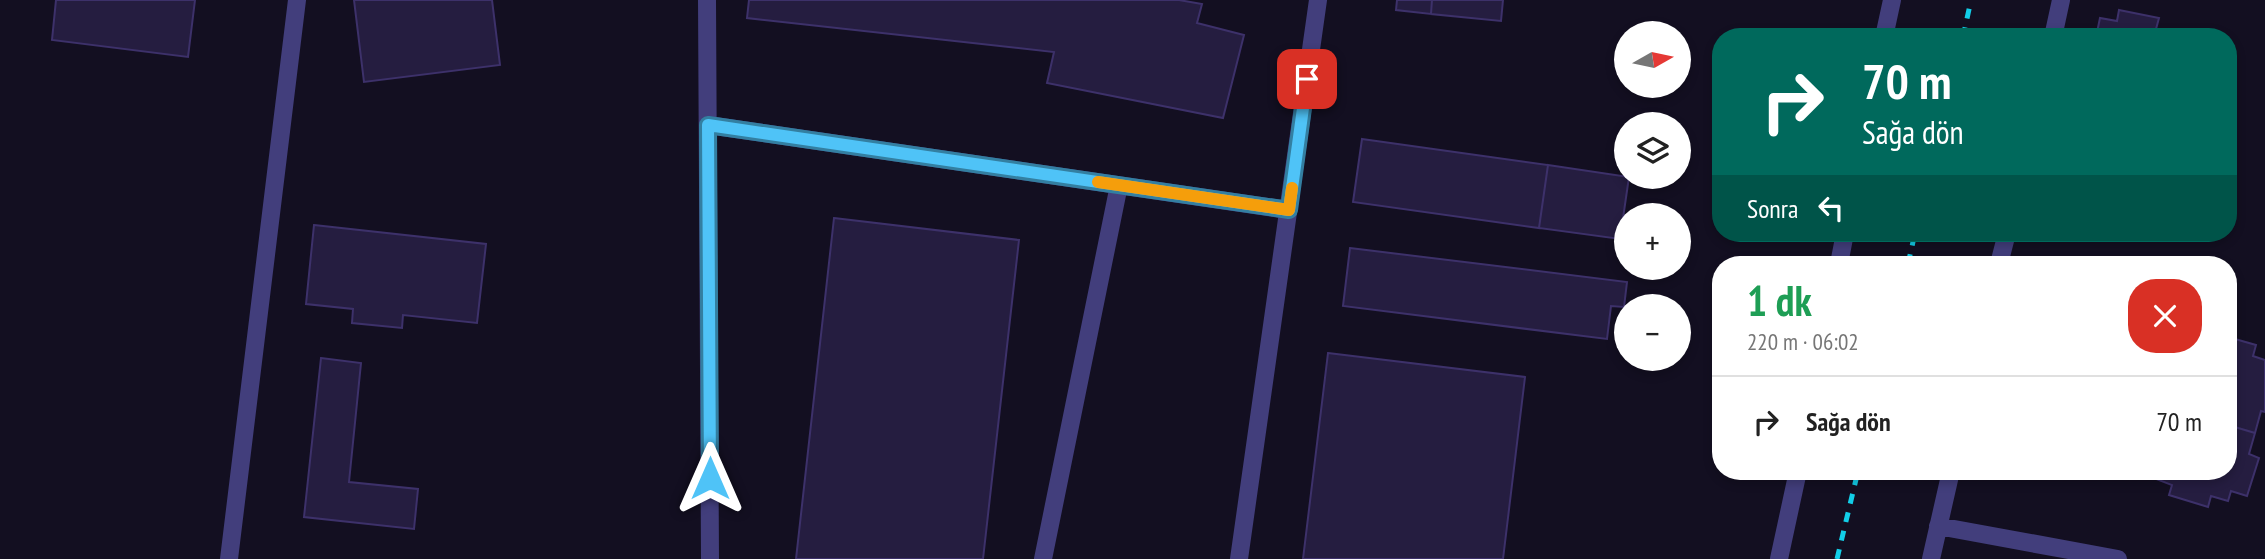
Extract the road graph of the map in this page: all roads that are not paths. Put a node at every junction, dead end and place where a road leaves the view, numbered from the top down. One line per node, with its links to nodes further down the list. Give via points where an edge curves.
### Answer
1 (297, 0): 14 (street)
2 (707, 0): 8 (street)
3 (1318, 0): 10 (street)
4 (1892, 0): 6 (street)
5 (2061, 0): 7 (street)
6 (1886, 28)
7 (2055, 28)
8 (708, 125): 9 (street); 15 (street)
9 (1119, 185): 10 (street); 16 (street)
10 (1289, 210): 17 (street)
11 (1796, 480): 18 (street)
12 (1949, 480): 13 (street)
13 (1938, 526): 19 (street); 20 (street)
14 (229, 559)
15 (710, 559)
16 (1043, 559)
17 (1240, 559)
18 (1779, 559)
19 (1931, 559)
20 (2118, 559)

